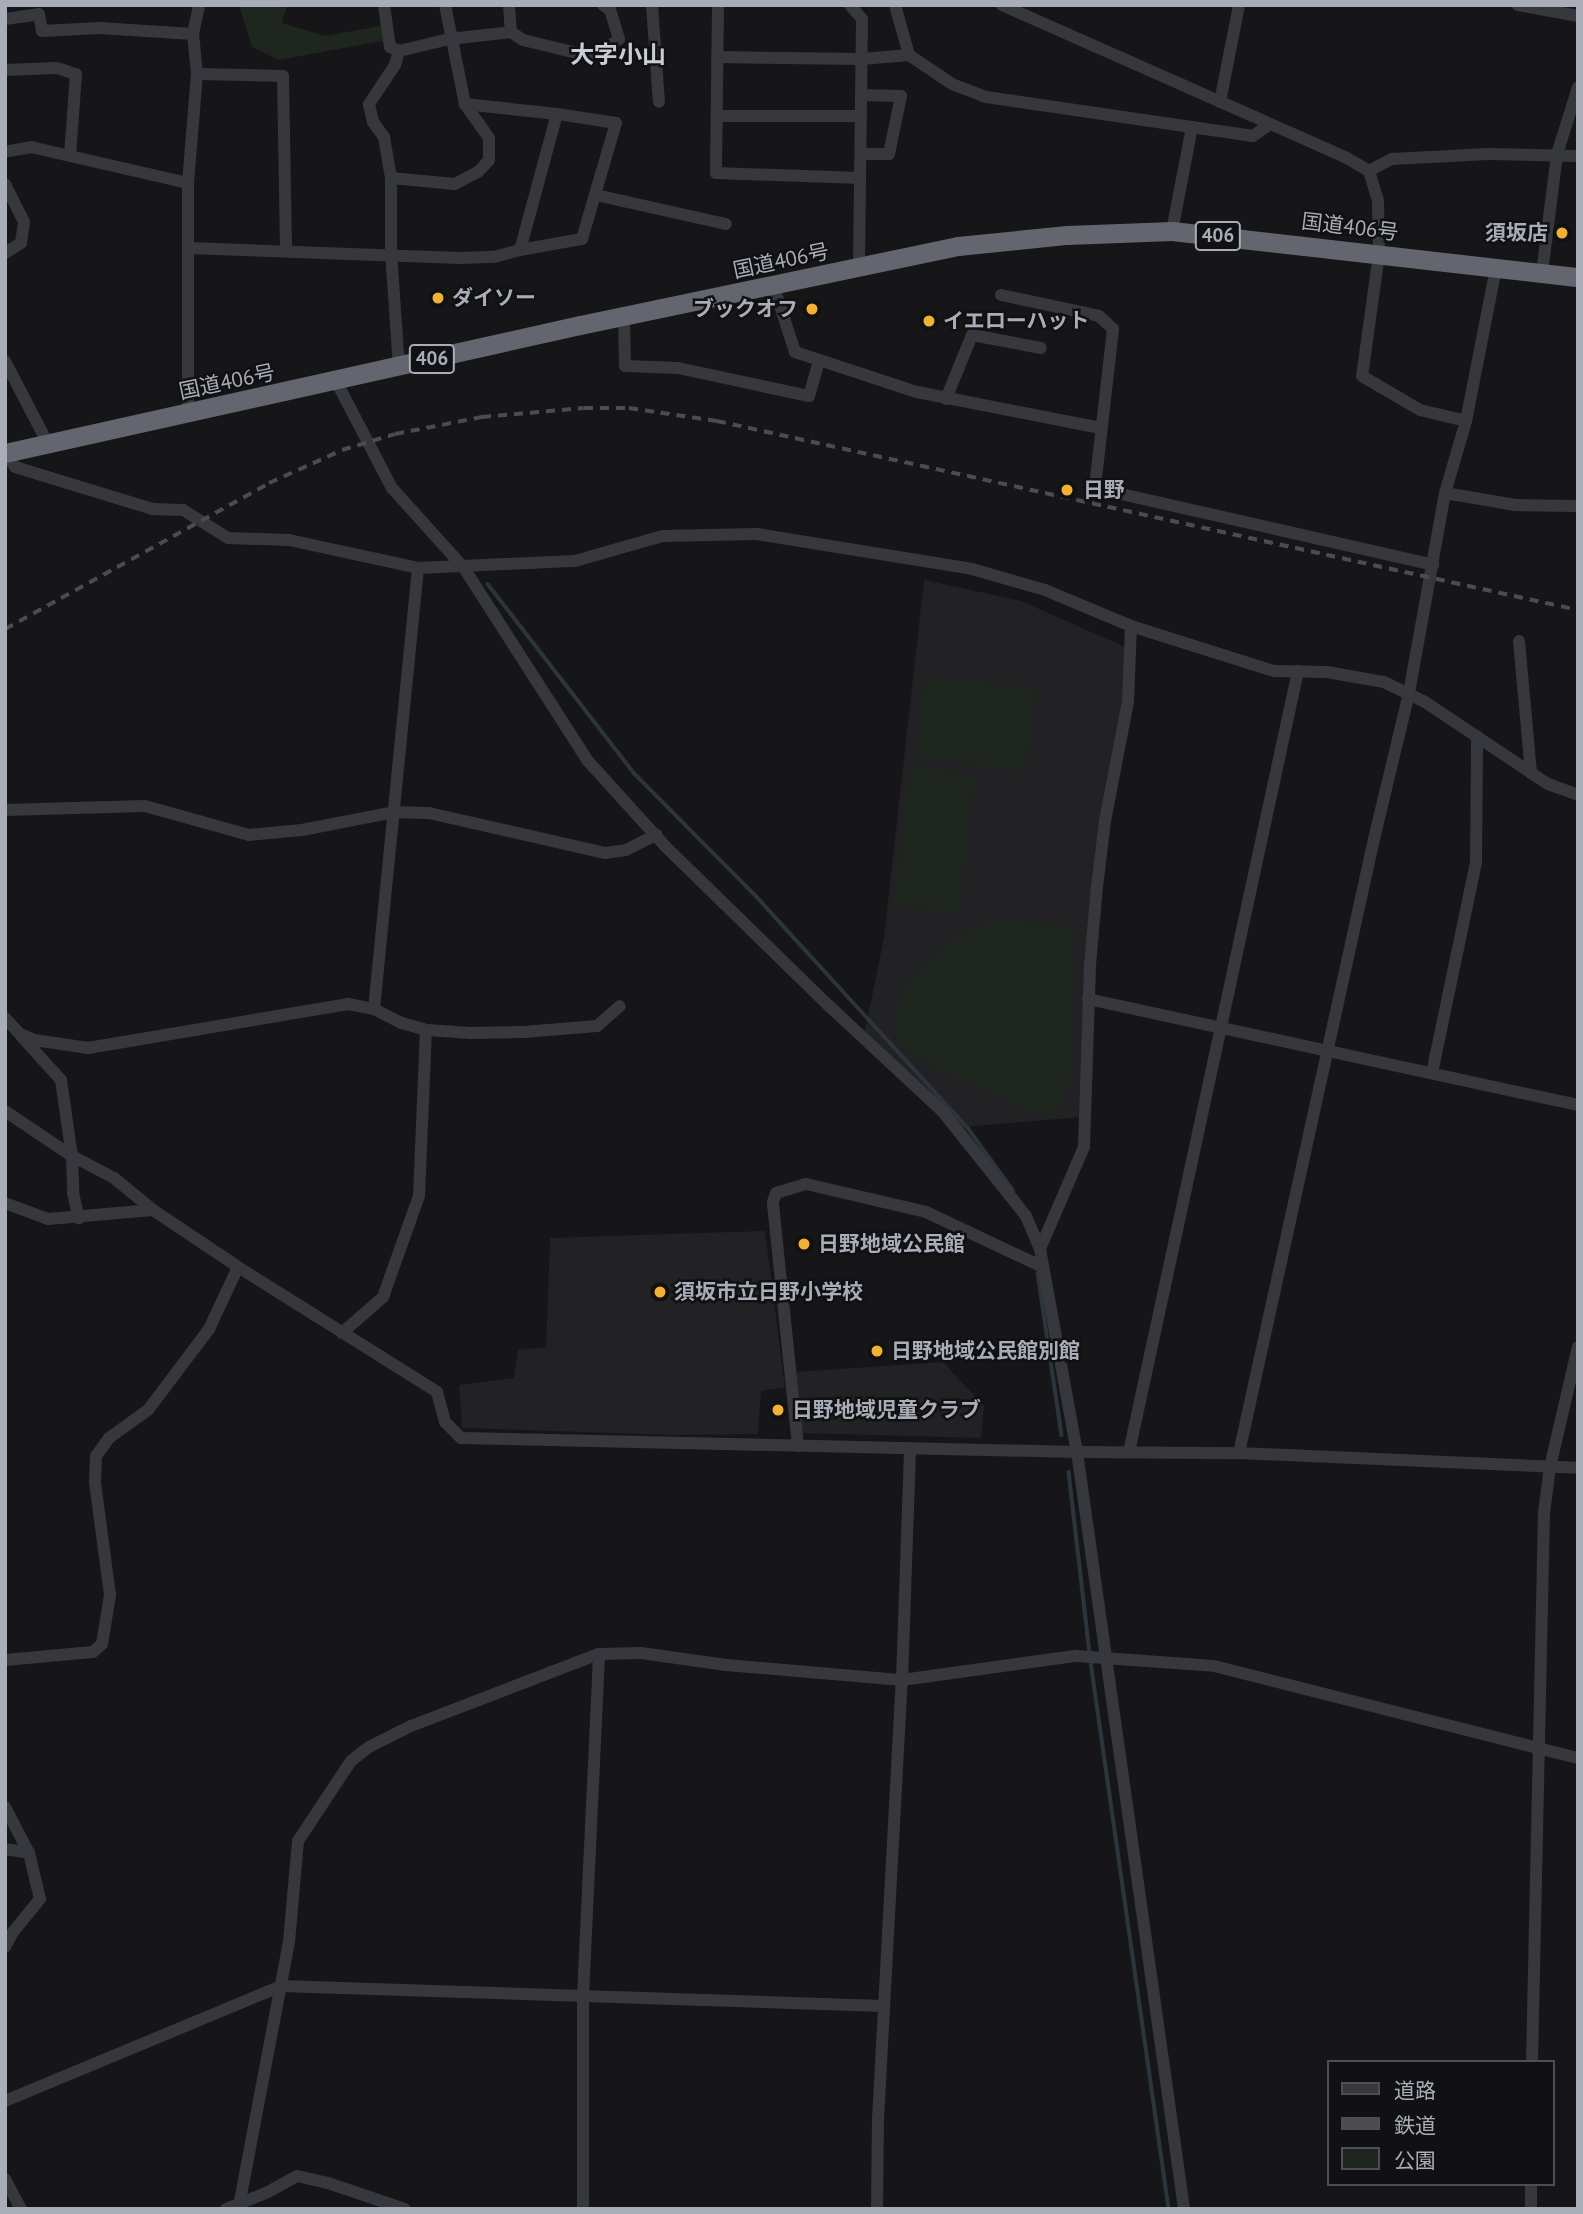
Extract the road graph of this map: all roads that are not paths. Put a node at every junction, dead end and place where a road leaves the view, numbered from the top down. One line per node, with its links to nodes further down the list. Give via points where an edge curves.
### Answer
1 (199, 5): 16 (street)
2 (384, 5): 18 (street, via 390,47)
3 (445, 5): 17 (street)
4 (509, 5): 15 (street)
5 (603, 5): 15 (street, via 610,9 619,39 594,57 523,40)
6 (652, 5): 26 (street)
7 (718, 5): 20 (street)
8 (850, 5): 21 (street, via 862,19)
9 (895, 5): 19 (street)
10 (1002, 5): 27 (street)
11 (1239, 5): 27 (street)
12 (1518, 5): 13 (street)
13 (1578, 16)
14 (5, 19): 16 (street, via 39,14 42,31 99,28)
15 (511, 32): 17 (street)
16 (193, 34): 23 (street)
17 (449, 39): 18 (street); 28 (street)
18 (399, 51): 40 (street, via 369,104 373,122 384,137)
19 (909, 55): 21 (street); 33 (street, via 953,84 986,97)
20 (718, 57): 21 (street); 30 (street)
21 (862, 59): 25 (street)
22 (5, 70): 37 (street, via 57,68 76,75)
23 (197, 74): 43 (street); 49 (street, via 283,76)
24 (1578, 87): 36 (street)
25 (861, 95): 31 (street); 35 (street, via 901,96 889,154)
26 (659, 102)
27 (1220, 102): 32 (street)
28 (465, 104): 29 (street); 40 (street, via 489,138 489,160 455,184)
29 (557, 114): 44 (street, via 616,123); 48 (street)
30 (717, 116): 31 (street); 41 (street, via 716,173)
31 (861, 116): 35 (street)
32 (1270, 124): 33 (street, via 1253,136); 39 (street)
33 (1192, 127): 46 (street)
34 (5, 152): 37 (street, via 32,147)
35 (861, 154): 41 (street)
36 (1557, 154): 38 (street); 39 (street, via 1392,159); 55 (street)
37 (70, 156): 43 (street)
38 (1578, 156)
39 (1369, 171): 52 (street, via 1378,201)
40 (391, 178): 51 (street)
41 (860, 178): 53 (street)
42 (5, 184): 50 (street, via 24,222 21,243)
43 (188, 184): 47 (street)
44 (596, 195): 45 (street); 48 (street, via 582,239)
45 (726, 224)
46 (1172, 232): 52 (highway, 国道406号 / 406); 53 (highway, 国道406号 / 406, via 1067,235 958,246)
47 (189, 248): 49 (street); 66 (street)
48 (520, 250): 51 (street, via 461,258)
49 (286, 251): 51 (street)
50 (5, 253)
51 (391, 253): 63 (street)
52 (1379, 254): 54 (highway, 国道406号 / 406); 67 (street, via 1362,376 1420,410)
53 (859, 267): 57 (highway, 国道406号 / 406)
54 (1496, 268): 55 (highway, 国道406号 / 406); 67 (street)
55 (1542, 273): 56 (highway, 国道406号 / 406)
56 (1578, 277)
57 (774, 287): 59 (highway, 国道406号 / 406); 61 (street, via 795,352)
58 (1000, 295): 68 (street, via 1099,316 1112,330)
59 (624, 317): 61 (street, via 625,366 678,368 809,396); 63 (highway, 国道406号 / 406)
60 (1041, 348): 65 (street, via 972,335)
61 (819, 360): 65 (street)
62 (5, 361): 69 (street)
63 (399, 367): 64 (highway, 国道406号 / 406)
64 (336, 381): 66 (highway, 国道406号 / 406); 75 (street, via 392,488)
65 (946, 399): 68 (street)
66 (188, 413): 69 (highway, 国道406号 / 406)
67 (1466, 421): 71 (street)
68 (1100, 428): 73 (street, via 1095,488)
69 (48, 444): 70 (highway, 国道406号 / 406)
70 (5, 453): 74 (street, via 15,467 152,509 183,510 228,538 289,540)
71 (1445, 493): 72 (street, via 1515,505); 73 (street)
72 (1578, 506)
73 (1433, 565): 79 (street)
74 (418, 568): 75 (street); 84 (street)
75 (464, 568): 76 (street, via 575,561 663,537 757,534 972,569 1045,590); 85 (street, via 588,761)
76 (1131, 626): 78 (street, via 1274,670); 86 (street, via 1128,701 1105,821)
77 (1520, 641): 81 (street)
78 (1298, 671): 79 (street, via 1384,682); 90 (street)
79 (1409, 693): 80 (street); 93 (street)
80 (1477, 736): 81 (street); 94 (street, via 1476,862)
81 (1531, 773): 82 (street)
82 (1578, 796)
83 (5, 810): 84 (street, via 145,806 249,835)
84 (395, 813): 85 (street, via 455,818 605,853 626,850); 88 (street)
85 (656, 835): 101 (street, via 943,1112 1026,1216)
86 (1088, 999): 90 (street); 101 (street, via 1084,1147)
87 (620, 1006): 91 (street, via 597,1026 524,1032)
88 (374, 1009): 91 (street); 92 (street, via 348,1004 88,1048)
89 (5, 1018): 92 (street)
90 (1221, 1027): 93 (street); 109 (street)
91 (426, 1030): 104 (street, via 419,1196 383,1297)
92 (20, 1034): 97 (street, via 61,1080)
93 (1327, 1049): 94 (street); 110 (street)
94 (1432, 1073): 95 (street)
95 (1578, 1105)
96 (5, 1111): 97 (street)
97 (72, 1156): 99 (street, via 114,1178); 100 (street)
98 (5, 1203): 100 (street, via 48,1219)
99 (153, 1210): 100 (street); 102 (street)
100 (79, 1218)
101 (1040, 1249): 103 (street)
102 (238, 1267): 104 (street); 115 (street, via 209,1329 148,1410 109,1438 96,1455 95,1483 110,1595 102,1644 93,1652)
103 (1043, 1267): 106 (street, via 926,1212 806,1184 776,1193 773,1202); 108 (street)
104 (342, 1333): 106 (street, via 437,1392 445,1422 461,1438)
105 (1578, 1348): 111 (street)
106 (797, 1446): 107 (street)
107 (910, 1449): 108 (street); 116 (street)
108 (1077, 1452): 109 (street); 114 (street)
109 (1129, 1452): 110 (street)
110 (1239, 1453): 111 (street)
111 (1550, 1467): 112 (street); 117 (street, via 1541,1561)
112 (1578, 1468)
113 (599, 1654): 116 (street, via 641,1653); 123 (street, via 411,1726 369,1746 351,1761 298,1841); 124 (street)
114 (1102, 1657): 116 (street, via 1033,1660); 117 (street, via 1214,1666); 136 (street)
115 (5, 1660)
116 (902, 1680): 125 (street)
117 (1538, 1748): 118 (street); 126 (street)
118 (1578, 1758)
119 (5, 1807): 121 (street)
120 (5, 1849): 121 (street)
121 (29, 1853): 122 (street, via 40,1899)
122 (5, 1947)
123 (281, 1986): 124 (street); 127 (street); 130 (street)
124 (583, 1996): 125 (street); 134 (street)
125 (884, 2006): 135 (street)
126 (1532, 2060)
127 (5, 2101)
128 (5, 2179): 131 (street)
129 (1531, 2186): 137 (street)
130 (240, 2201): 132 (street); 133 (street, via 297,2176)
131 (21, 2209)
132 (226, 2209)
133 (405, 2209)
134 (583, 2209)
135 (877, 2209)
136 (1184, 2209)
137 (1531, 2209)

